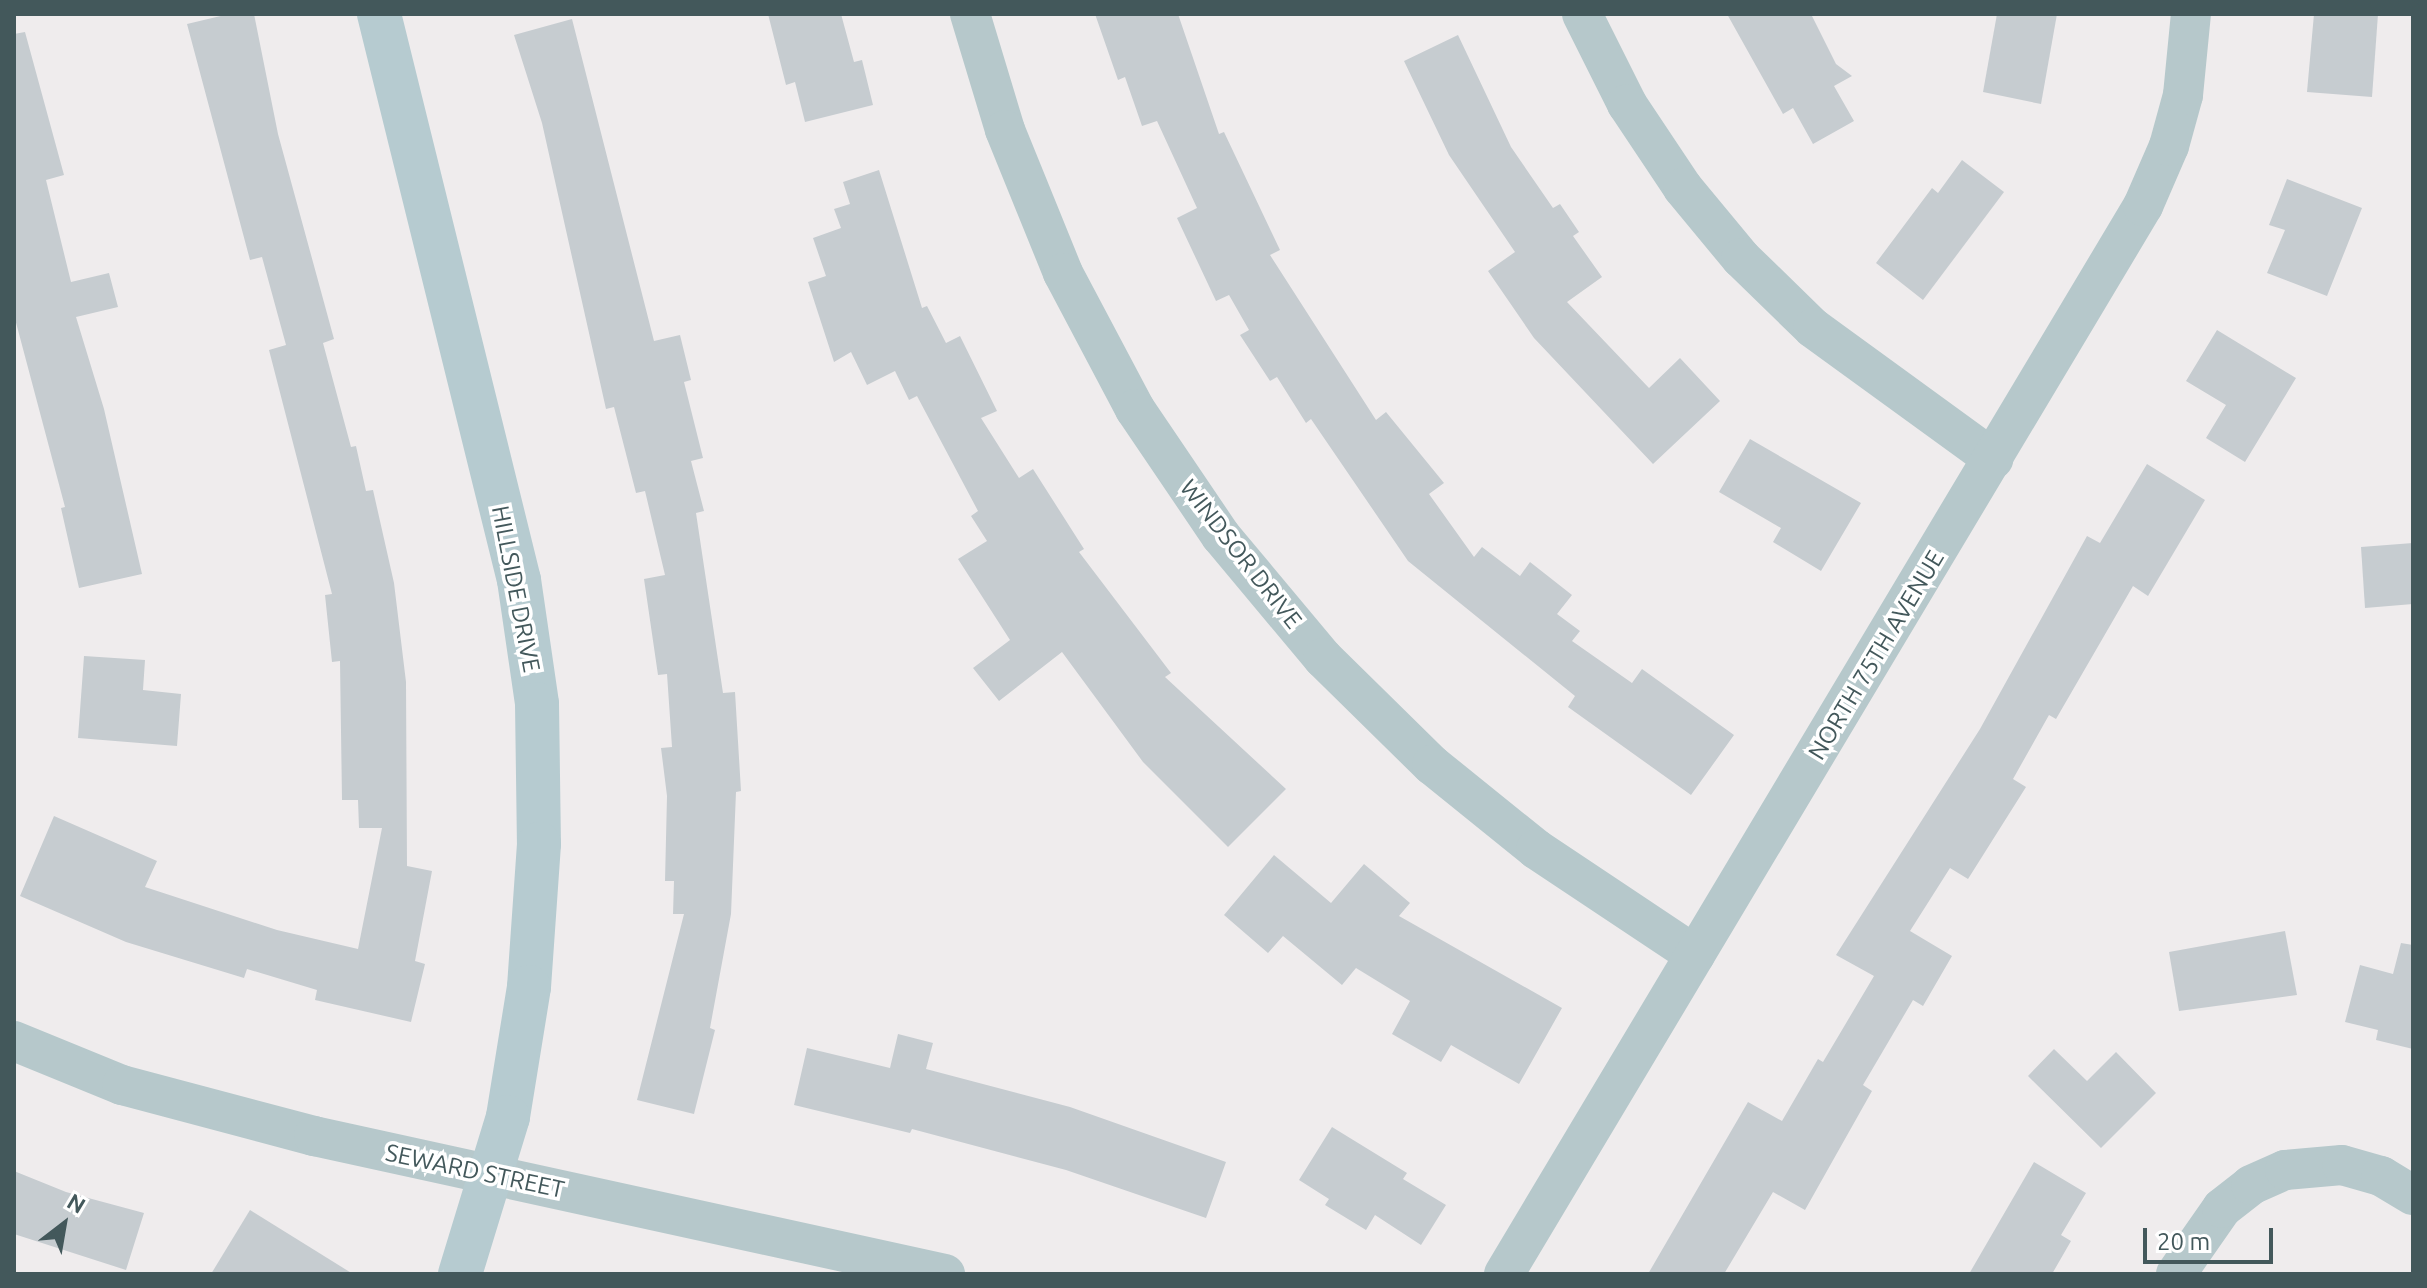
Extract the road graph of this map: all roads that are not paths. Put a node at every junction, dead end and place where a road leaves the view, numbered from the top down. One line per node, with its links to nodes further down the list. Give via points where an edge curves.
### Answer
1 (379, 14): 8 (street, HILLSIDE DRIVE, via 519,580 537,704 539,844 529,987)
2 (970, 14): 6 (street, WINDSOR DRIVE, via 1005,130 1063,273 1135,409 1221,536 1323,658 1432,765 1536,849)
3 (1582, 14): 5 (street, via 1627,104 1683,188 1741,258 1846,354)
4 (2191, 14): 5 (street, NORTH 75TH AVENUE, via 2183,95 2169,146 2143,206)
5 (1993, 459): 6 (street, NORTH 75TH AVENUE)
6 (1695, 955): 12 (street, NORTH 75TH AVENUE)
7 (14, 1041): 8 (street, SEWARD STREET, via 122,1085 314,1136)
8 (492, 1174): 10 (street, HILLSIDE DRIVE); 11 (street, SEWARD STREET)
9 (2397, 1185): 13 (street, via 2315,1164 2251,1185 2222,1208)
10 (460, 1274)
11 (945, 1274)
12 (1504, 1274)
13 (2176, 1274)

